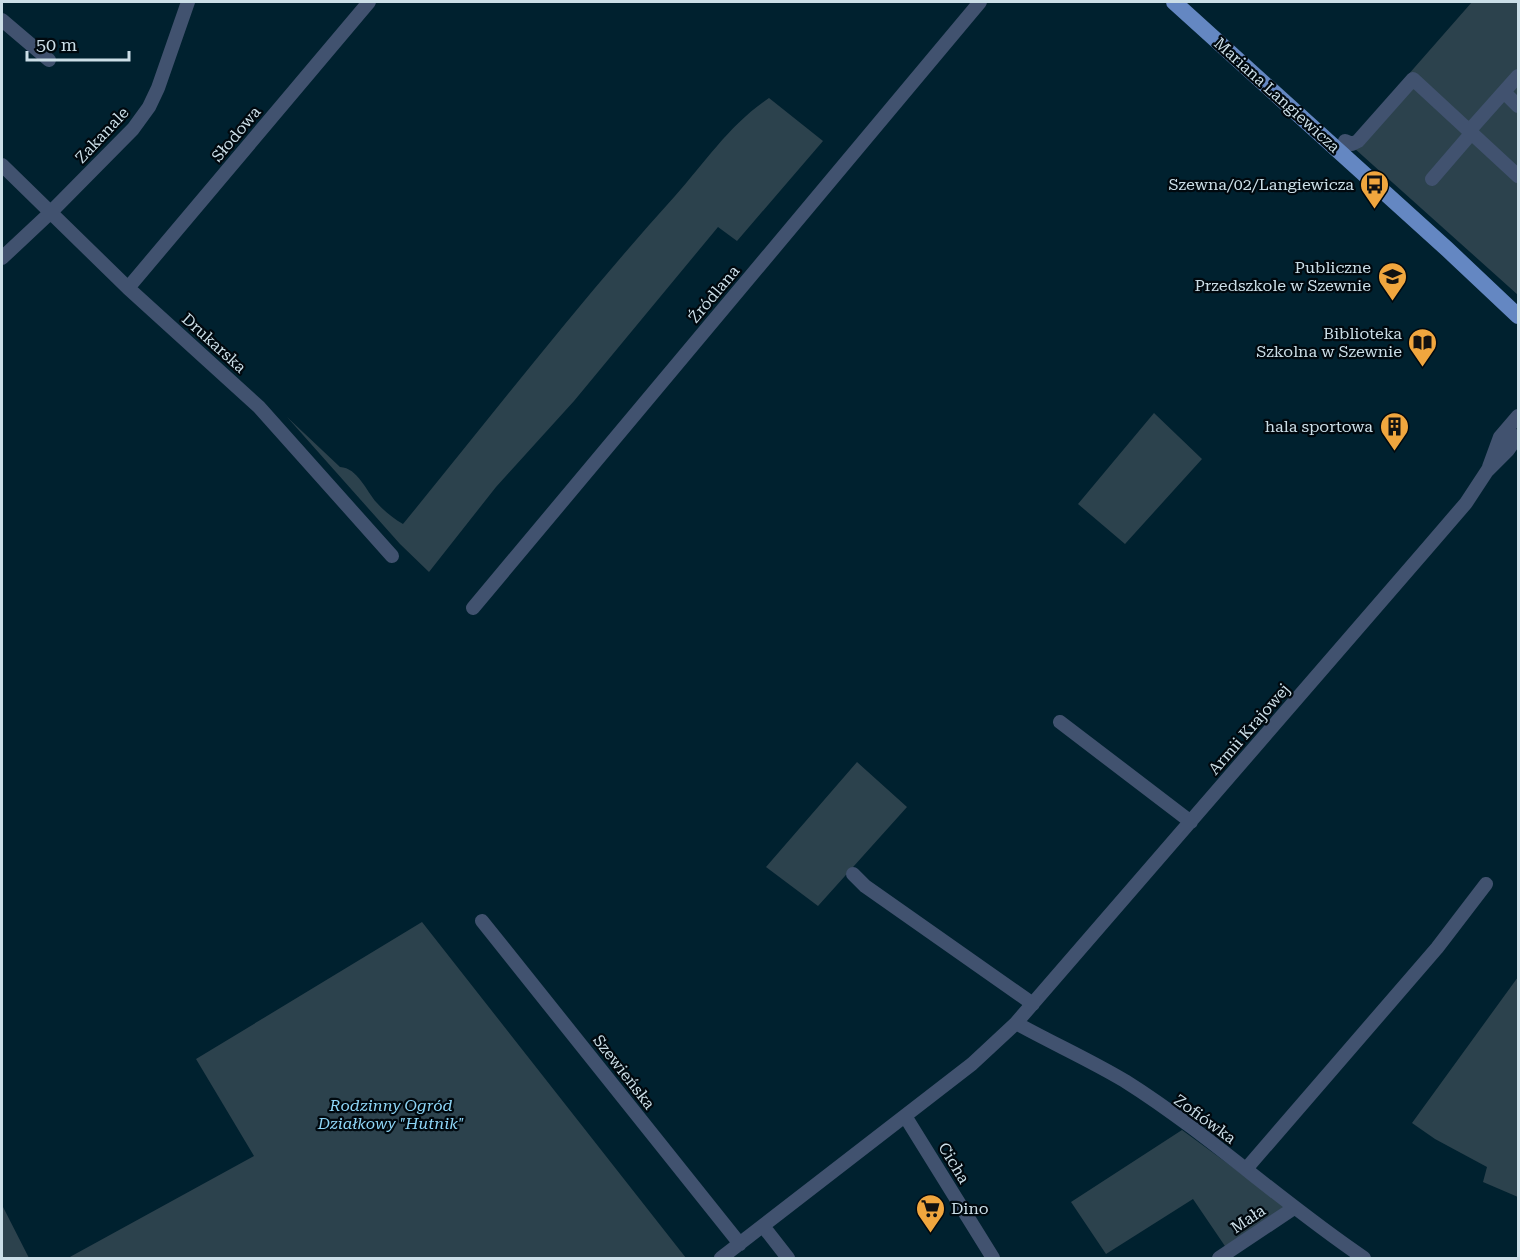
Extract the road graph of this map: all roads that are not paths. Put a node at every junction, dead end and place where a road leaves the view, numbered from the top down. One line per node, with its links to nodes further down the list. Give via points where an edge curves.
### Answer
1 (188, 2): 15 (street, Zakanale, via 149,107 133,129)
2 (369, 2): 17 (street, Słodowa)
3 (980, 2): 23 (street, Źródlana)
4 (1174, 2): 18 (main road, Mariana Langiewicza, via 1483,281)
5 (2, 20): 6 (street)
6 (49, 60)
7 (1518, 76): 8 (street)
8 (1504, 92): 9 (street); 10 (street)
9 (1518, 106)
10 (1469, 131): 11 (street, via 1413,79 1358,141); 13 (street); 14 (street)
11 (1345, 141)
12 (2, 165): 15 (street, Drukarska)
13 (1518, 176)
14 (1432, 179)
15 (50, 213): 16 (street, Zakanale); 17 (street, Drukarska)
16 (2, 258)
17 (128, 288): 22 (street, Drukarska, via 259,407)
18 (1516, 317)
19 (1518, 416): 21 (street, Armii Krajowej, via 1500,437)
20 (1518, 436): 21 (street, Armii Krajowej)
21 (1487, 471): 25 (street, Armii Krajowej, via 1457,514)
22 (392, 556)
23 (473, 608)
24 (1060, 722): 25 (street)
25 (1191, 822): 29 (street, Armii Krajowej)
26 (853, 874): 29 (street)
27 (1486, 884): 32 (street, via 1437,948)
28 (482, 921): 35 (street, Szewieńska)
29 (1033, 1004): 30 (street, Armii Krajowej)
30 (1016, 1023): 31 (street, via 983,1055); 32 (street, Zofiówka, via 1125,1081)
31 (905, 1116): 34 (street); 39 (street, Cicha)
32 (1246, 1169): 33 (street, Zofiówka)
33 (1294, 1208): 36 (street, Zofiówka); 40 (street, Mała)
34 (763, 1226): 35 (street); 38 (street)
35 (740, 1244): 37 (street)
36 (1347, 1254): 41 (street, Zofiówka)
37 (721, 1258)
38 (788, 1258)
39 (993, 1258)
40 (1219, 1258)
41 (1364, 1258)

